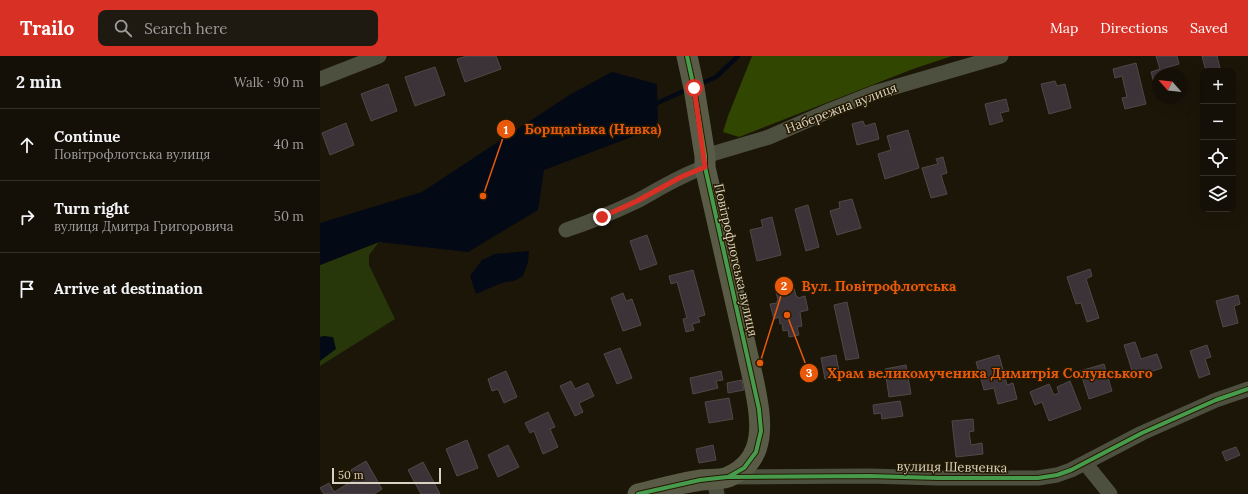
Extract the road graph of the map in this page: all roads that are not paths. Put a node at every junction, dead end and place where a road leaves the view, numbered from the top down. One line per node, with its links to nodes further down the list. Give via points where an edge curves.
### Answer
1 (378, 56): 4 (street)
2 (687, 56): 5 (street, Повітрофлотська вулиця)
3 (1001, 56): 5 (street, Набережна вулиця, via 874,93)
4 (320, 79)
5 (705, 161): 6 (street, Набережна вулиця, via 637,201); 9 (street, Повітрофлотська вулиця, via 759,409 761,431 756,452 744,468)
6 (566, 230)
7 (1248, 389): 8 (street, вулиця Шевченка, via 1216,400 1142,433)
8 (1085, 463): 9 (street, вулиця Шевченка, via 1056,475 1038,478 869,476); 11 (street)
9 (720, 483): 10 (street, вулиця Шевченка, via 700,480)
10 (638, 494)
11 (1110, 494)

